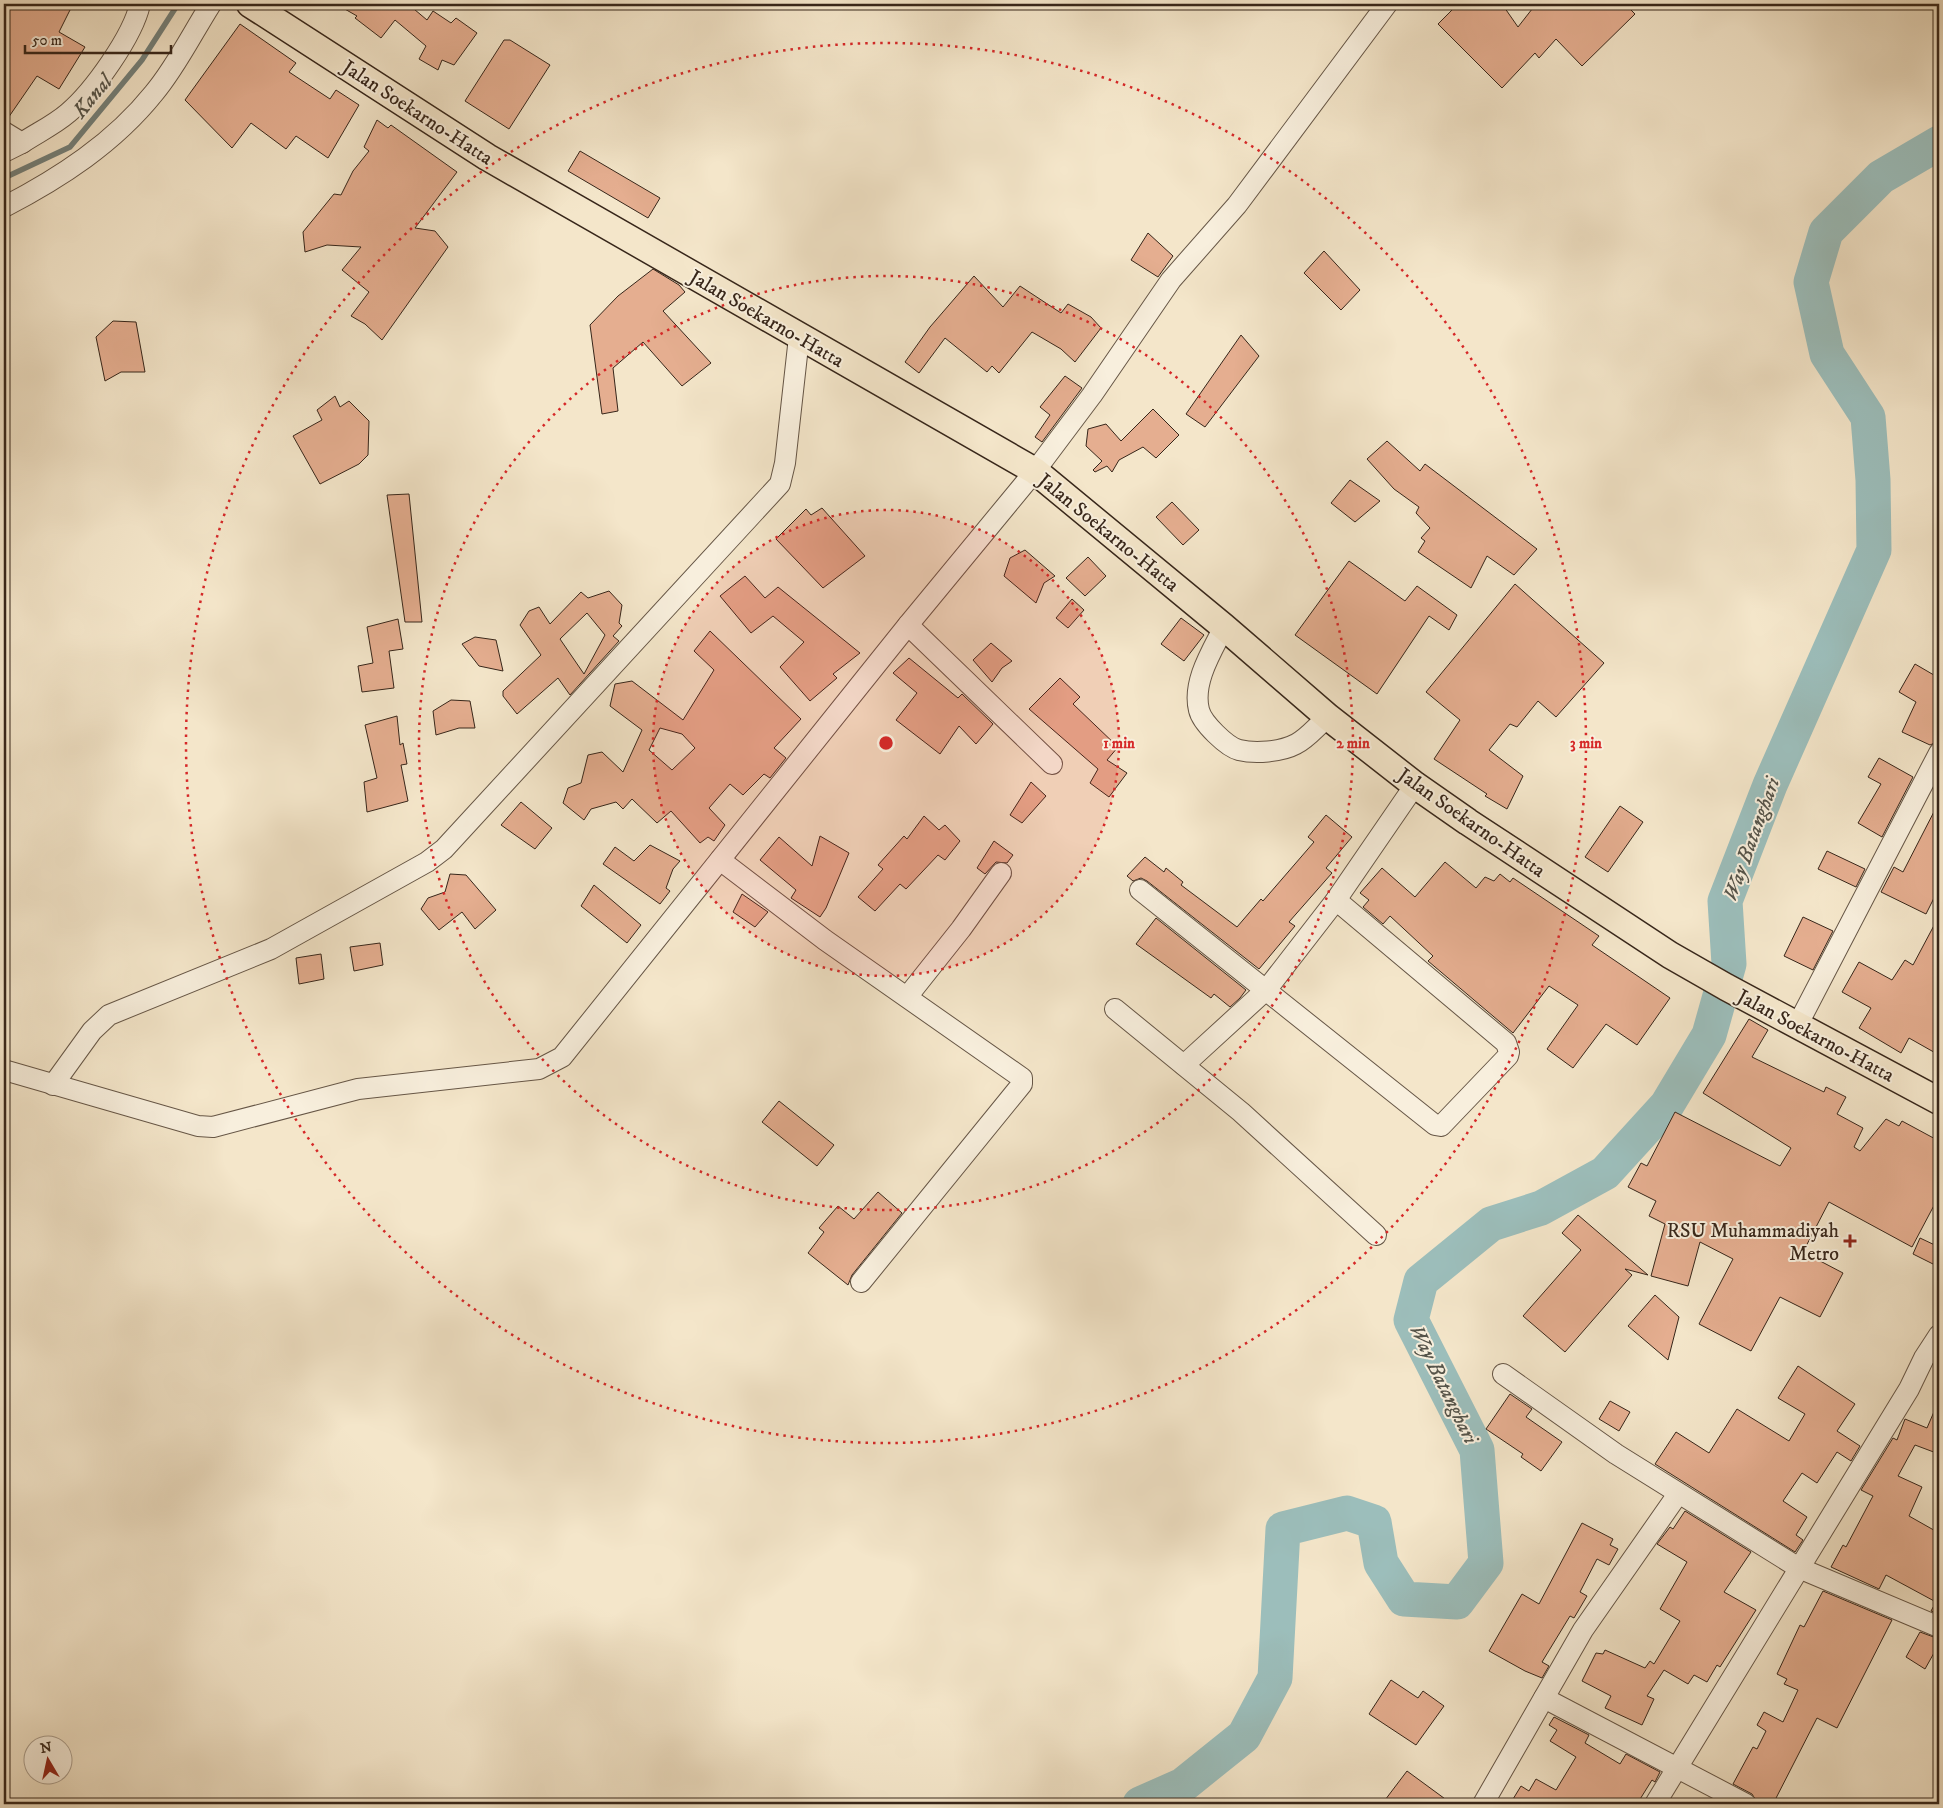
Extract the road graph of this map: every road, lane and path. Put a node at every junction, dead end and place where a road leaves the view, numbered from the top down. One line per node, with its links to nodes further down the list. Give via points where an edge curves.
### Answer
1 (140, 4): 6 (street, via 136,21 77,105)
2 (212, 4): 8 (street, via 154,93 115,132 87,158 56,179)
3 (250, 4): 9 (main road, Jalan Soekarno-Hatta, via 487,157)
4 (1387, 4): 10 (street, via 1237,205 1171,280)
5 (4, 132): 6 (street)
6 (22, 143): 7 (street)
7 (4, 152)
8 (4, 207)
9 (800, 336): 10 (main road, Jalan Soekarno-Hatta); 27 (street, via 780,484 444,849 411,871 271,949 109,1015 92,1031)
10 (1035, 471): 11 (street); 12 (main road, Jalan Soekarno-Hatta)
11 (908, 625): 15 (street); 17 (street)
12 (1224, 627): 13 (main road, Jalan Soekarno-Hatta); 13 (street, via 1206,661 1199,689 1199,711 1210,729 1238,750 1271,751 1296,744)
13 (1328, 717): 16 (main road, Jalan Soekarno-Hatta)
14 (1939, 754): 24 (street)
15 (1052, 764)
16 (1415, 785): 20 (street); 24 (main road, Jalan Soekarno-Hatta, via 1670,955)
17 (720, 860): 22 (street); 27 (street, via 562,1057 539,1069 358,1089 213,1127 198,1126)
18 (1001, 872): 22 (street)
19 (1140, 890): 21 (street)
20 (1336, 900): 21 (street); 21 (street, via 1506,1043 1508,1056 1444,1124 1438,1126)
21 (1267, 989): 25 (street)
22 (907, 997): 30 (street, via 1022,1078 1023,1082)
23 (1115, 1009): 25 (street)
24 (1798, 1024): 28 (main road, Jalan Soekarno-Hatta)
25 (1184, 1065): 29 (street, via 1241,1112)
26 (4, 1070): 27 (street)
27 (53, 1085)
28 (1939, 1101)
29 (1376, 1235)
30 (861, 1282)
31 (1939, 1335): 32 (street)
32 (1932, 1361): 35 (street, via 1909,1389)
33 (1503, 1374): 34 (street)
34 (1678, 1494): 35 (street); 37 (street, via 1583,1630)
35 (1800, 1568): 36 (street); 38 (street)
36 (1939, 1627)
37 (1544, 1698): 38 (street); 39 (street)
38 (1678, 1767): 40 (street); 41 (street)
39 (1483, 1804)
40 (1655, 1804)
41 (1746, 1804)

